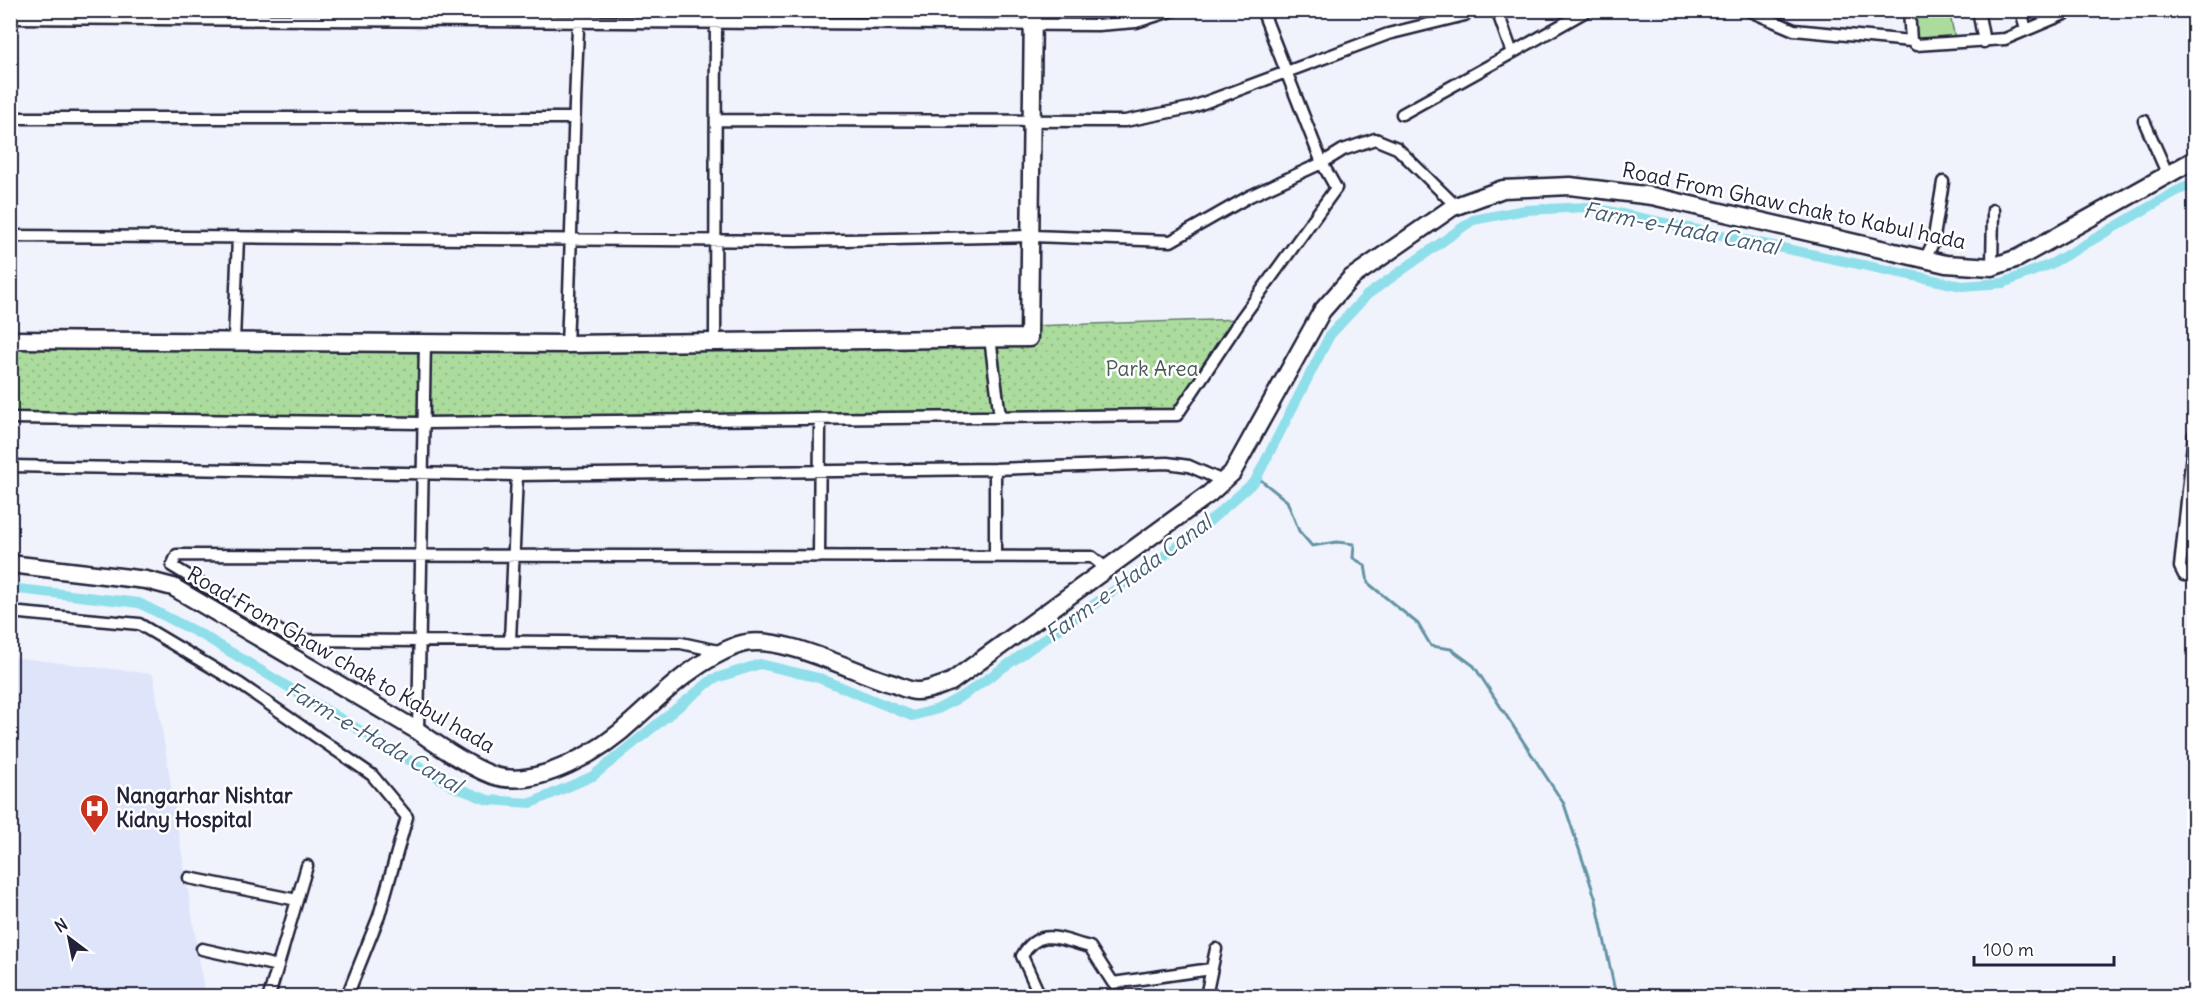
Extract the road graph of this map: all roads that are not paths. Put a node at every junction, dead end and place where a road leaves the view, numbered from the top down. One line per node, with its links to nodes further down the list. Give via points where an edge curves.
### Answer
1 (716, 10): 15 (street)
2 (1174, 10): 14 (street, via 1136,22)
3 (1263, 10): 20 (street)
4 (1470, 10): 20 (street, via 1465,15 1388,34)
5 (1497, 10): 19 (street)
6 (1588, 10): 19 (street)
7 (1748, 10): 17 (street, via 1794,30)
8 (1909, 10): 17 (street)
9 (1978, 10): 18 (street)
10 (2021, 10): 16 (street)
11 (2074, 10): 16 (street)
12 (579, 16): 13 (street); 15 (street); 23 (street)
13 (10, 18)
14 (1033, 18): 15 (street); 25 (street)
15 (717, 24): 24 (street)
16 (2026, 30): 18 (street)
17 (1911, 41): 18 (street, via 1916,45 1976,39)
18 (1984, 42)
19 (1512, 53): 21 (street)
20 (1287, 72): 25 (street, via 1190,108 1125,121); 28 (street)
21 (1402, 114)
22 (10, 118): 23 (street)
23 (573, 118): 36 (street)
24 (716, 120): 25 (street); 37 (street)
25 (1031, 120): 34 (street)
26 (2144, 121): 29 (street)
27 (2194, 159): 29 (street, Road From Ghaw chak to Kabul hada)
28 (1322, 163): 31 (street, via 1343,150 1375,139 1397,148); 34 (street, via 1250,196 1171,241); 46 (street, via 1336,188 1177,415)
29 (2167, 173): 39 (street, Road From Ghaw chak to Kabul hada, via 2018,258)
30 (1943, 182): 38 (street, via 1933,243)
31 (1456, 206): 38 (street, Road From Ghaw chak to Kabul hada, via 1503,189 1570,186 1652,196); 56 (street, Road From Ghaw chak to Kabul hada, via 1351,278 1322,311 1232,472)
32 (1993, 210): 39 (street)
33 (10, 236): 35 (street)
34 (1032, 236): 37 (street); 40 (street, via 1029,338)
35 (238, 237): 36 (street); 42 (street)
36 (572, 238): 37 (street); 45 (street)
37 (716, 240): 44 (street)
38 (1925, 259): 39 (street, Road From Ghaw chak to Kabul hada)
39 (1992, 267)
40 (990, 338): 44 (street); 46 (street)
41 (10, 340): 42 (street)
42 (234, 341): 43 (street)
43 (425, 342): 45 (street); 49 (street)
44 (715, 342): 45 (street)
45 (567, 344)
46 (1000, 417): 48 (street)
47 (10, 418): 49 (street)
48 (820, 420): 49 (street); 53 (street)
49 (424, 423): 54 (street)
50 (2194, 434): 63 (street, via 2180,567 2184,575)
51 (10, 466): 54 (street)
52 (995, 469): 53 (street); 56 (street, via 1167,463 1189,466); 60 (street)
53 (820, 472): 55 (street); 59 (street)
54 (423, 474): 55 (street); 57 (street)
55 (517, 475): 58 (street)
56 (1223, 481): 62 (street, Road From Ghaw chak to Kabul hada)
57 (421, 557): 58 (street); 65 (street); 65 (street, via 177,555 172,566 294,640)
58 (513, 557): 59 (street); 66 (street)
59 (819, 557): 60 (street)
60 (996, 557): 62 (street, via 1092,557)
61 (10, 564): 68 (street, Road From Ghaw chak to Kabul hada, via 146,580 173,587)
62 (1107, 569): 67 (street, Road From Ghaw chak to Kabul hada, via 951,682 916,691 783,644 741,644)
63 (2194, 576)
64 (10, 612): 78 (street, via 139,624 240,684 372,775 408,817 380,916)
65 (419, 640): 66 (street); 68 (street)
66 (510, 641): 67 (street, via 681,643)
67 (723, 652): 68 (street, Road From Ghaw chak to Kabul hada, via 668,687 634,721 595,750 559,769 520,778 493,775 440,748)
68 (418, 731)
69 (307, 866): 71 (street)
70 (189, 878): 71 (street)
71 (297, 900): 74 (street)
72 (202, 949): 74 (street)
73 (1216, 949): 75 (street)
74 (278, 966): 77 (street)
75 (1211, 969): 79 (street, via 1113,983 1090,947 1044,936 1030,942 1022,956); 80 (street)
76 (2194, 985): 81 (street)
77 (269, 996)
78 (347, 996)
79 (1040, 996)
80 (1206, 996)
81 (2190, 996)

